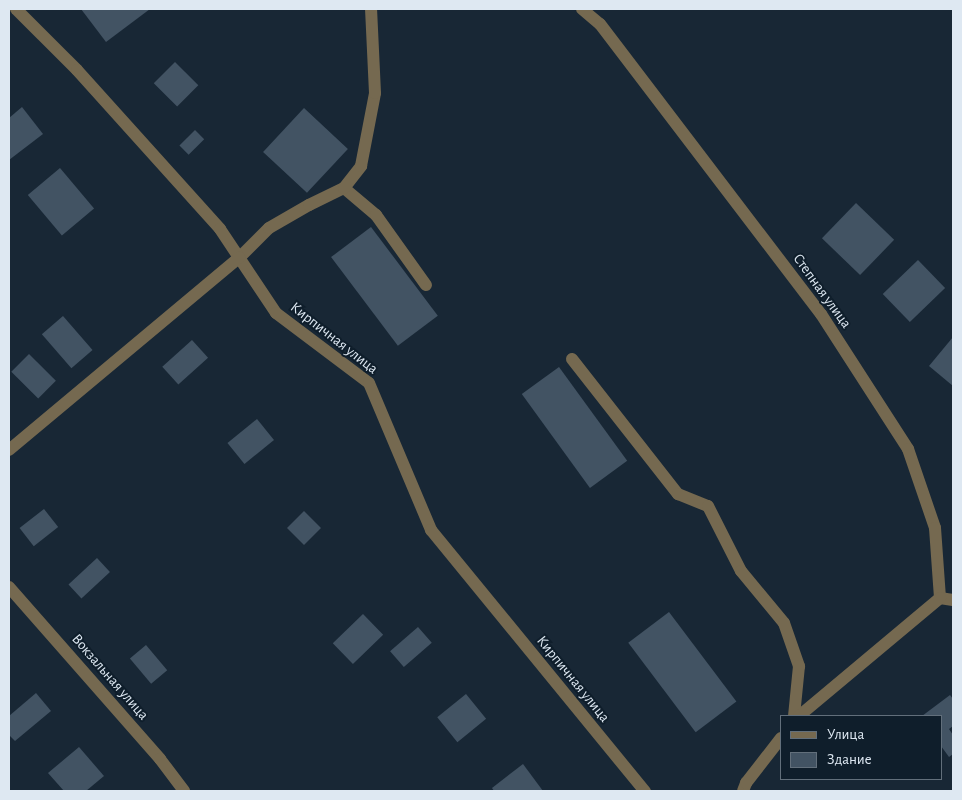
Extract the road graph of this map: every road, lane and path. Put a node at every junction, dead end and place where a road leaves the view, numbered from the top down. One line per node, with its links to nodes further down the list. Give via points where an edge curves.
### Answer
1 (16, 9): 5 (street, Кирпичная улица, via 77,70 220,229)
2 (370, 9): 4 (street, via 375,93 361,166)
3 (582, 9): 10 (street, Степная улица, via 600,24 821,314 908,449 934,528)
4 (344, 188): 5 (street, via 269,228); 6 (street, via 376,216)
5 (239, 258): 8 (street); 16 (street, Кирпичная улица, via 276,313 369,384 431,530)
6 (426, 285)
7 (572, 358): 12 (street, via 678,494 708,506 741,571 784,623 799,666)
8 (9, 450)
9 (9, 587): 15 (street, Вокзальная улица, via 160,759)
10 (940, 598): 11 (street); 13 (street)
11 (953, 600)
12 (794, 715)
13 (800, 715)
14 (780, 739): 17 (street, via 746,782)
15 (184, 791)
16 (645, 791)
17 (743, 791)

